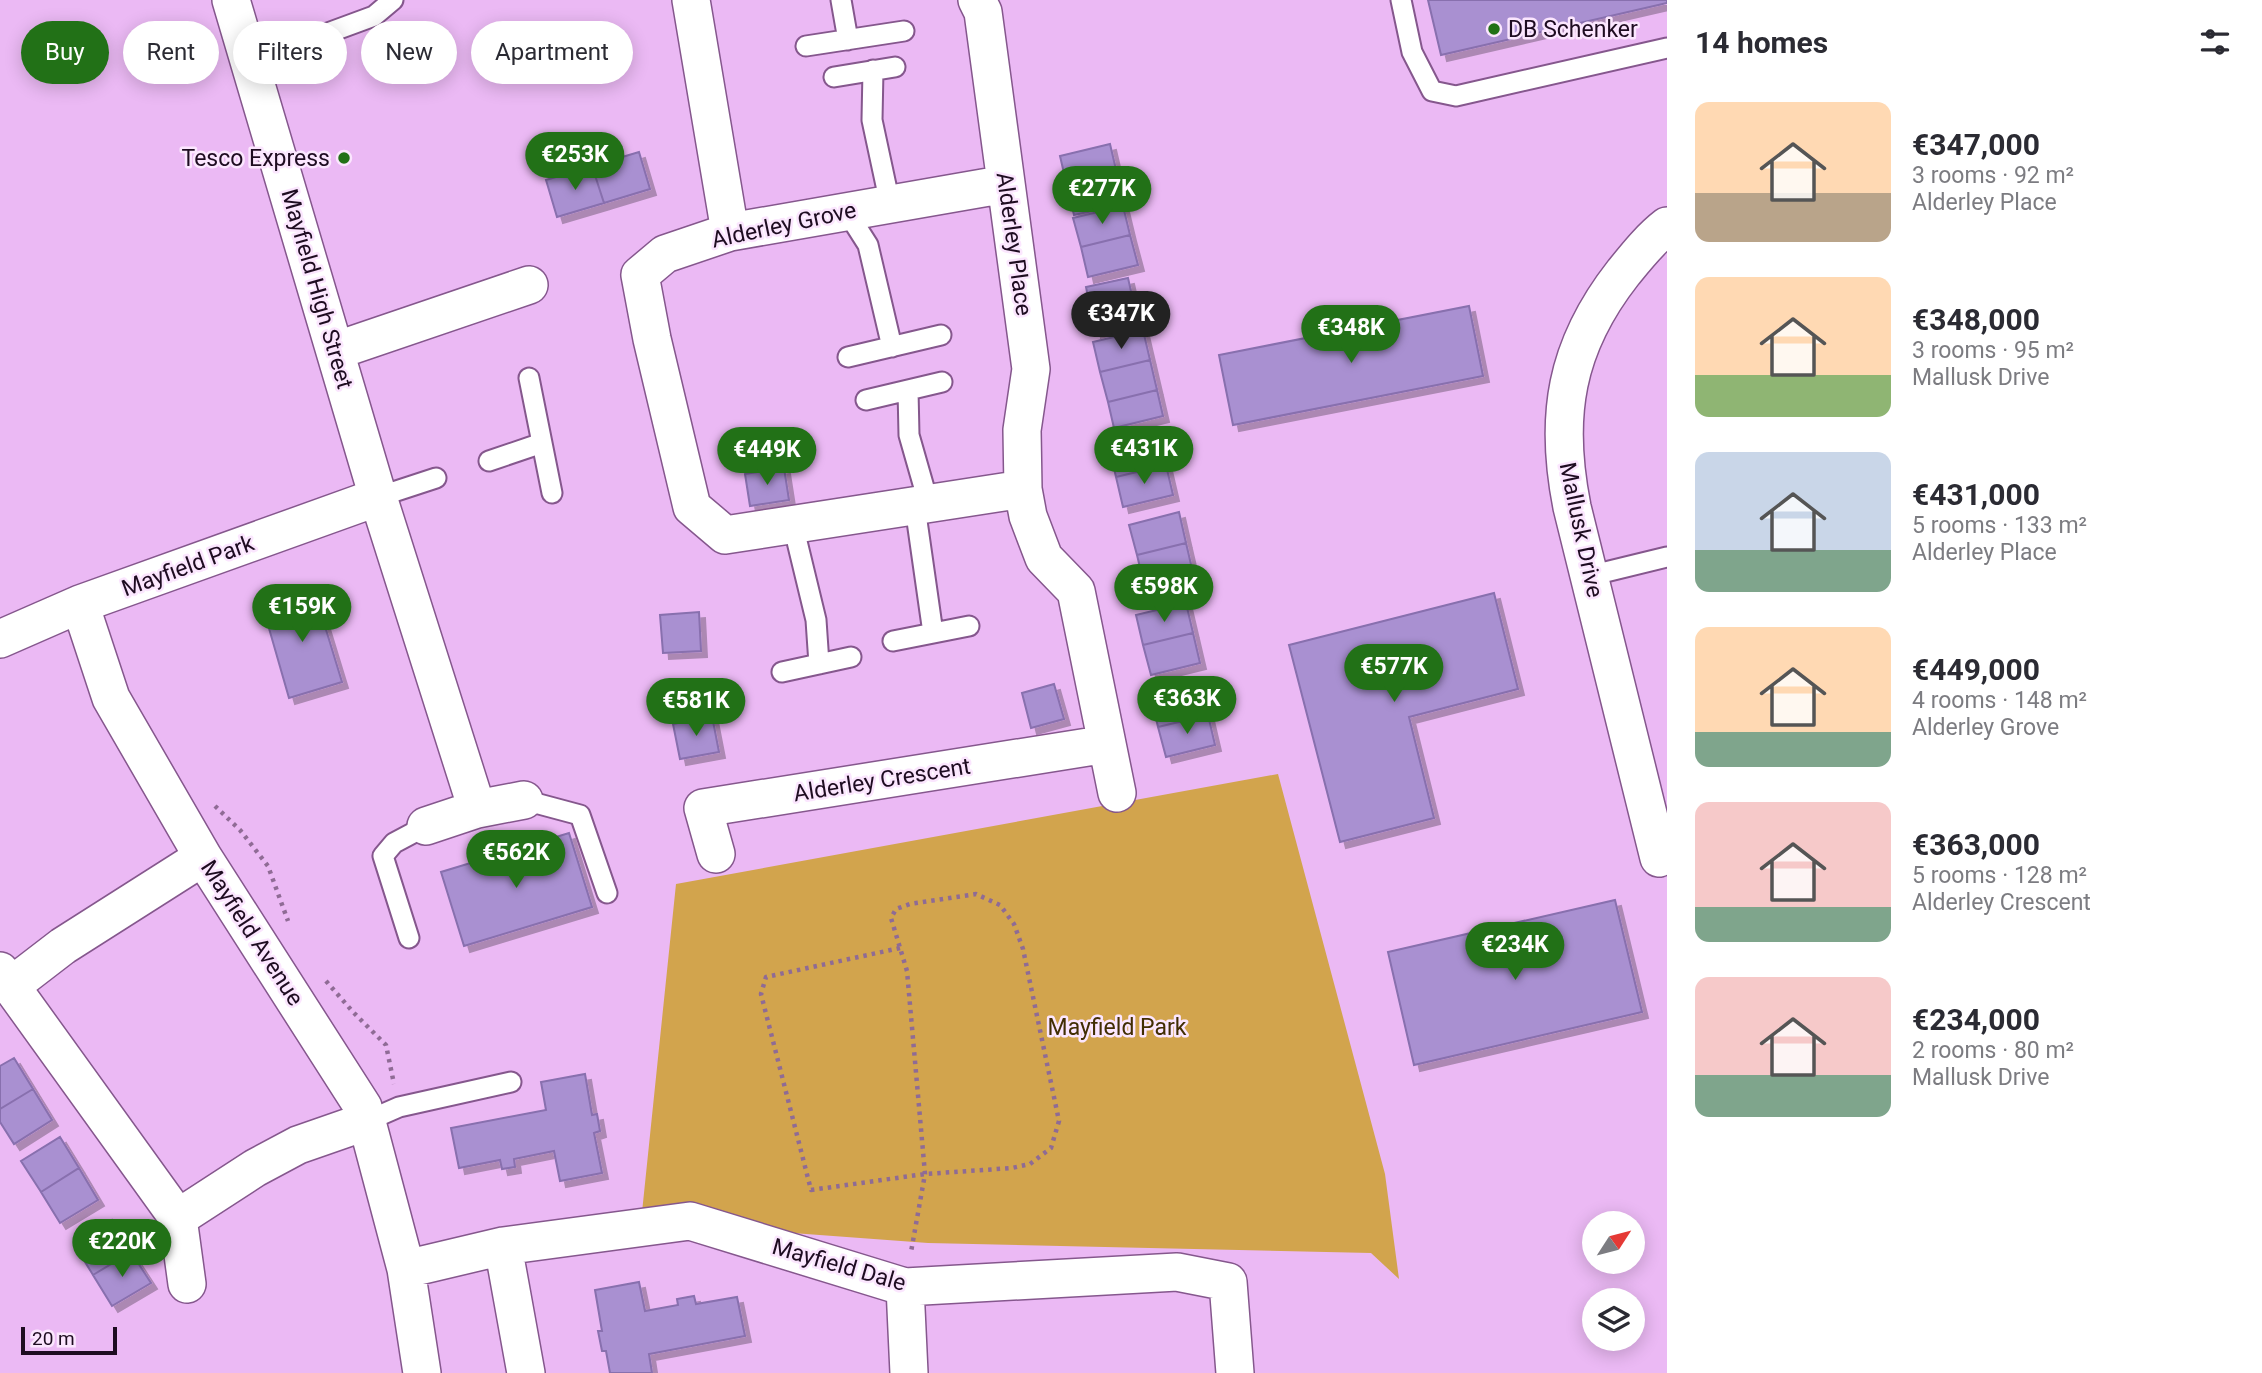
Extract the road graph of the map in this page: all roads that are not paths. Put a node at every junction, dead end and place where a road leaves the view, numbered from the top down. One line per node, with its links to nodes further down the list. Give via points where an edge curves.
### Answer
1 (231, 0): 7 (street, Mayfield High Street)
2 (393, 0): 8 (lane, via 374,16)
3 (691, 0): 21 (street)
4 (841, 0): 10 (lane)
5 (977, 0): 17 (street, Alderley Place, via 984,12)
6 (1401, 0): 12 (lane, via 1412,52 1432,90 1456,96)
7 (237, 21)
8 (347, 26)
9 (904, 31): 10 (lane)
10 (848, 40): 11 (lane)
11 (806, 46)
12 (1667, 48)
13 (895, 66): 14 (lane)
14 (873, 70): 15 (lane); 18 (lane, via 872,120)
15 (834, 77)
16 (256, 84): 25 (street, Mayfield High Street)
17 (1006, 184): 18 (street, Alderley Grove); 34 (street, Alderley Place, via 1031,369 1022,429)
18 (890, 204): 19 (street, Alderley Grove)
19 (847, 212): 21 (street, Alderley Grove); 24 (lane, via 868,245)
20 (1667, 226): 40 (street, Mallusk Drive, via 1609,291 1570,372 1563,419 1564,468)
21 (730, 232): 38 (street, Alderley Grove, via 665,254 640,275 652,339 692,508 724,535)
22 (529, 285): 25 (street)
23 (941, 335): 24 (lane)
24 (892, 347): 26 (lane)
25 (335, 351): 36 (street, Mayfield High Street)
26 (848, 357)
27 (528, 378): 31 (lane)
28 (942, 382): 29 (lane)
29 (908, 390): 30 (lane); 37 (lane, via 909,435)
30 (866, 400)
31 (542, 443): 32 (lane); 35 (lane)
32 (489, 461)
33 (436, 478): 36 (lane)
34 (1023, 489): 37 (street); 49 (street, Alderley Place, via 1044,558 1076,591)
35 (552, 493)
36 (378, 498): 41 (street, Mayfield Park); 52 (street, Mayfield High Street)
37 (922, 506): 38 (street); 43 (lane)
38 (793, 525): 47 (lane, via 816,620)
39 (1667, 557): 40 (lane)
40 (1589, 576): 56 (street, Mallusk Drive)
41 (80, 604): 44 (street, Mayfield Park); 55 (street, Mayfield Avenue, via 111,698)
42 (969, 626): 43 (lane)
43 (933, 633): 45 (lane)
44 (0, 639)
45 (893, 641)
46 (851, 657): 47 (lane)
47 (819, 664): 48 (lane)
48 (782, 672)
49 (1107, 744): 50 (street, Alderley Place); 54 (street, Alderley Crescent, via 703,808)
50 (1117, 793)
51 (524, 800): 52 (street); 57 (lane, via 580,815)
52 (477, 809): 53 (street)
53 (426, 826): 58 (lane, via 394,843 383,856)
54 (716, 854)
55 (203, 857): 59 (street); 61 (street, Mayfield Avenue, via 363,1107)
56 (1659, 858)
57 (607, 893)
58 (409, 938)
59 (5, 978): 62 (street)
60 (511, 1082): 61 (lane)
61 (383, 1114): 62 (street, via 299,1145); 64 (street, Mayfield Avenue)
62 (178, 1218): 65 (street)
63 (503, 1246): 64 (street, Mayfield Dale); 66 (street, Mayfield Dale, via 690,1221); 68 (street)
64 (406, 1269): 67 (street, Mayfield Avenue)
65 (187, 1284)
66 (905, 1287): 69 (street); 70 (street, Mayfield Dale, via 1177,1272 1228,1282)
67 (422, 1373)
68 (526, 1373)
69 (909, 1373)
70 (1235, 1373)

